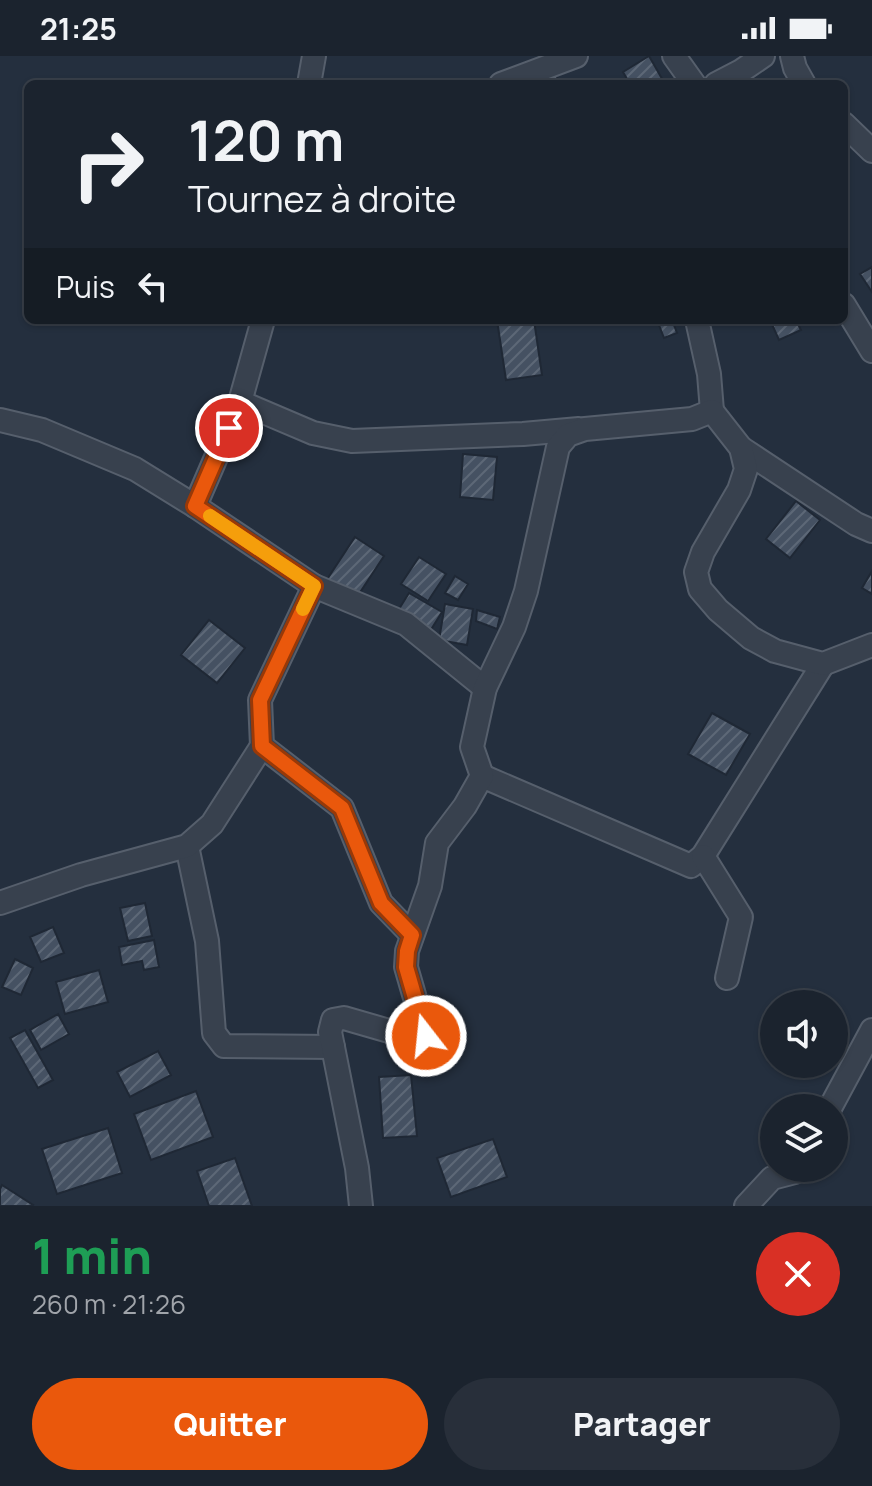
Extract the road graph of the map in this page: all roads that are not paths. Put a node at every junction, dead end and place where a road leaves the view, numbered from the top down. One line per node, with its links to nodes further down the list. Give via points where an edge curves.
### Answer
1 (314, 56): 6 (street)
2 (576, 56): 7 (street)
3 (674, 56): 8 (street)
4 (763, 56): 9 (street)
5 (792, 56): 10 (street)
6 (310, 80)
7 (512, 80)
8 (691, 80)
9 (724, 80)
10 (802, 80)
11 (848, 128): 12 (street)
12 (872, 151)
13 (848, 312): 16 (street)
14 (262, 324): 17 (street)
15 (698, 324): 18 (street)
16 (872, 351)
17 (240, 402): 20 (street, via 313,433 352,441); 22 (street)
18 (712, 411): 20 (street, via 692,419); 21 (street)
19 (0, 420): 22 (street, via 42,430 135,469)
20 (585, 429): 27 (street, via 568,435 558,447 526,591)
21 (741, 448): 23 (street); 26 (street, via 746,469 703,552 696,572 700,589 751,638 775,651)
22 (195, 506): 24 (street)
23 (872, 531)
24 (314, 586): 27 (street, via 406,624); 28 (street, via 260,700)
25 (872, 645): 26 (street)
26 (823, 664): 31 (street)
27 (485, 688): 29 (street, via 472,747)
28 (262, 746): 30 (street, via 212,824); 33 (street, via 342,808 381,903)
29 (482, 776): 31 (street, via 691,866); 33 (street, via 437,843 430,886)
30 (187, 846): 32 (street); 36 (street, via 207,941 214,1033 224,1046)
31 (703, 856): 34 (street, via 741,917)
32 (0, 903)
33 (412, 935): 36 (street, via 406,967 426,1036 420,1040 344,1018 333,1020)
34 (727, 978)
35 (872, 1030): 37 (street)
36 (333, 1047): 39 (street)
37 (838, 1094)
38 (768, 1182): 40 (street)
39 (361, 1206)
40 (746, 1206)

